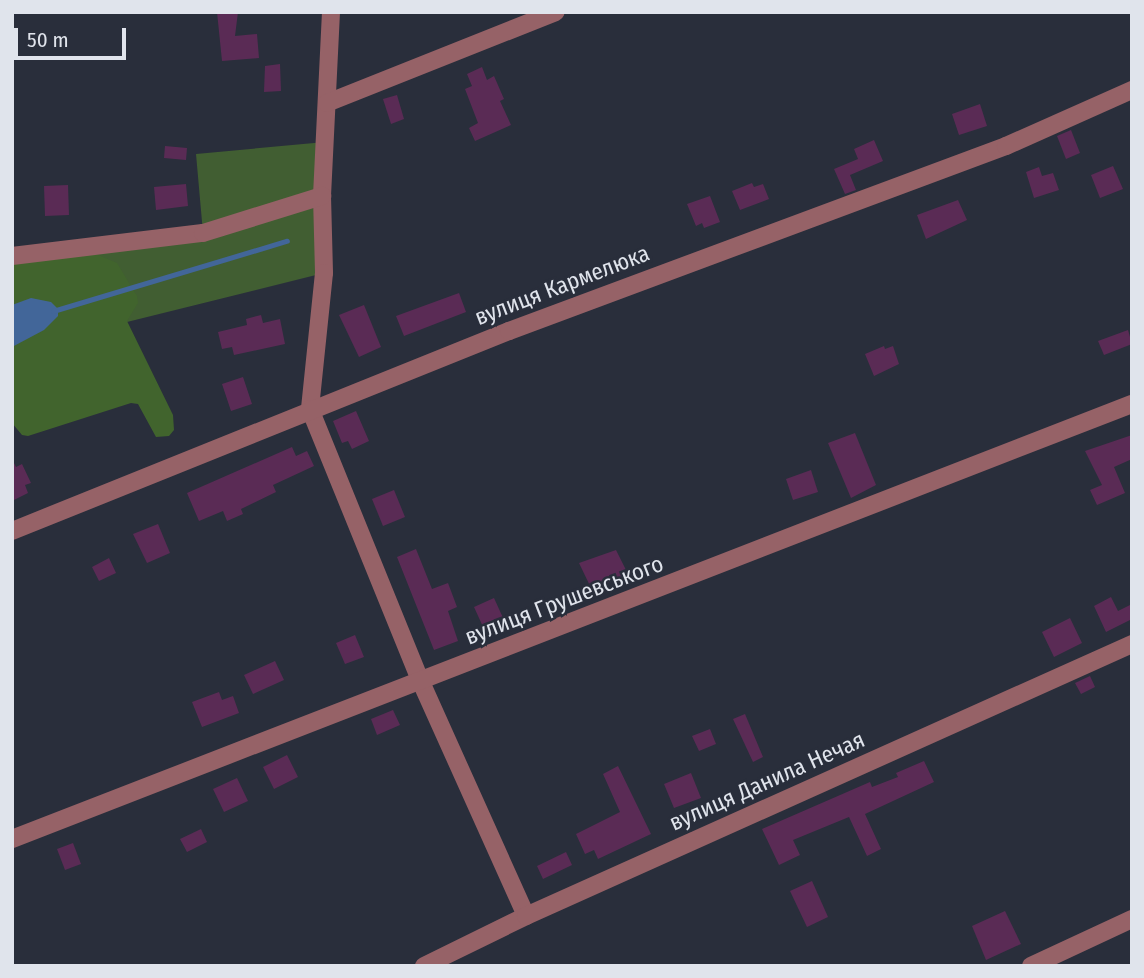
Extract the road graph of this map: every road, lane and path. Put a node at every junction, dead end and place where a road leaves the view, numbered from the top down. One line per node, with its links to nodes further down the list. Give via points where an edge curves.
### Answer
1 (331, 12): 4 (street)
2 (556, 12): 4 (street)
3 (1132, 90): 8 (street, вулиця Кармелюка, via 1006,146)
4 (327, 103): 5 (street)
5 (322, 196): 6 (street, via 203,233); 8 (street, via 324,273)
6 (12, 256)
7 (1132, 404): 11 (street, вулиця Грушевського)
8 (310, 409): 9 (street, вулиця Кармелюка); 11 (street)
9 (12, 531)
10 (1132, 645): 13 (street, вулиця Данила Нечая)
11 (421, 682): 12 (street, вулиця Грушевського); 13 (street)
12 (12, 839)
13 (526, 916): 15 (street, вулиця Данила Нечая)
14 (1132, 919): 16 (street)
15 (424, 966)
16 (1031, 966)

